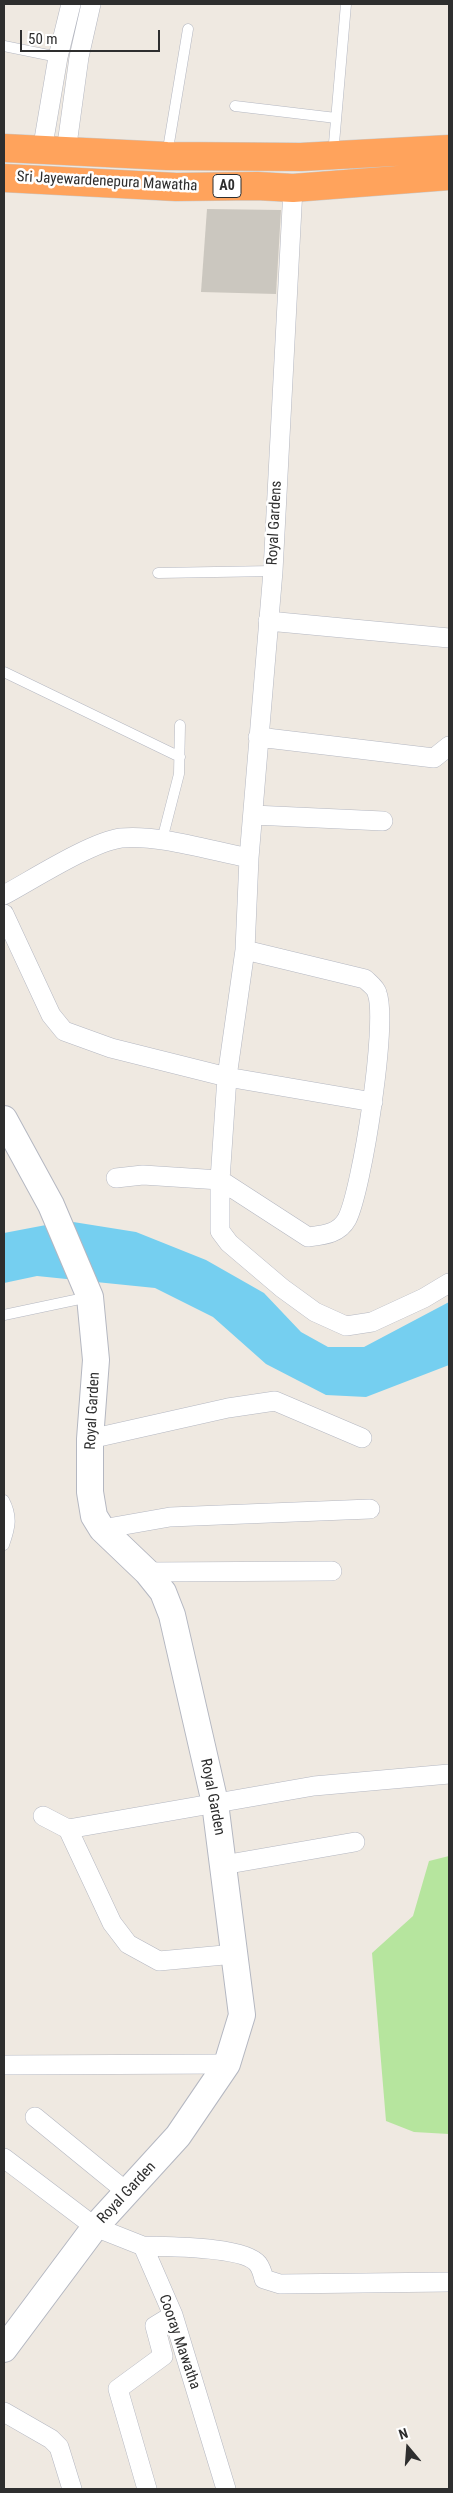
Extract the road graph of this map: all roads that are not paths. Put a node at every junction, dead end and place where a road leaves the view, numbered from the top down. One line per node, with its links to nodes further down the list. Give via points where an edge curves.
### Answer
1 (71, 4): 6 (street)
2 (91, 4): 11 (street)
3 (346, 4): 8 (lane)
4 (188, 29): 12 (lane)
5 (4, 46): 6 (lane)
6 (58, 57): 11 (street)
7 (235, 106): 8 (lane)
8 (336, 118): 13 (lane)
9 (4, 148): 11 (highway, Sri Jayewardenepura Mawatha / A0)
10 (449, 149): 13 (highway, Sri Jayewardenepura Mawatha / A0)
11 (54, 151): 12 (highway, Sri Jayewardenepura Mawatha / A0)
12 (167, 156): 13 (highway, Sri Jayewardenepura Mawatha / A0)
13 (332, 156)
14 (449, 176): 16 (highway, Sri Jayewardenepura Mawatha / A0)
15 (4, 178): 16 (highway, Sri Jayewardenepura Mawatha / A0, via 176,187)
16 (293, 188): 17 (street, Royal Gardens)
17 (273, 571): 18 (lane); 19 (street, Royal Gardens)
18 (158, 573)
19 (268, 621): 20 (street); 23 (street, Royal Gardens)
20 (449, 638)
21 (4, 672): 25 (lane)
22 (180, 726): 25 (lane)
23 (258, 737): 24 (street, via 434,758); 26 (street, Royal Gardens)
24 (449, 746)
25 (180, 757): 28 (lane, via 179,774)
26 (253, 815): 27 (street); 29 (street, Royal Gardens)
27 (383, 821)
28 (162, 840): 29 (street); 30 (street, via 120,838)
29 (249, 858): 32 (street, Royal Gardens)
30 (4, 895)
31 (4, 914): 33 (street, via 51,1014 64,1031 111,1048)
32 (244, 950): 33 (street, Royal Gardens); 34 (street, via 365,979 377,991 380,1007)
33 (227, 1076): 34 (street); 37 (street, Royal Gardens)
34 (373, 1102): 37 (street, via 357,1192 347,1220 332,1234 308,1237)
35 (4, 1119): 39 (street, Royal Garden, via 50,1205)
36 (116, 1178): 37 (street, via 143,1175)
37 (220, 1180): 38 (street, Royal Gardens, via 220,1231 228,1243 315,1312 346,1326 372,1322)
38 (449, 1283)
39 (88, 1290): 40 (lane); 42 (street, Royal Garden, via 96,1360)
40 (4, 1315)
41 (362, 1438): 42 (street, via 275,1401 228,1408)
42 (90, 1439): 45 (street, Royal Garden, via 90,1492 94,1516)
43 (4, 1500): 46 (lane, via 11,1520)
44 (370, 1509): 45 (street, via 170,1517)
45 (102, 1529): 48 (street, Royal Garden)
46 (4, 1545)
47 (332, 1571): 48 (street)
48 (147, 1572): 50 (street, Royal Garden, via 163,1592 172,1615)
49 (449, 1774): 50 (street, via 314,1786)
50 (215, 1803): 52 (street); 54 (street, Royal Garden)
51 (44, 1816): 52 (street)
52 (68, 1829): 55 (street, via 112,1923 128,1944 160,1961)
53 (355, 1842): 54 (street)
54 (223, 1865): 55 (street, Royal Garden)
55 (236, 1954): 56 (street, Royal Garden, via 242,2015)
56 (227, 2064): 57 (street); 60 (street, Royal Garden, via 178,2136)
57 (4, 2065)
58 (35, 2117): 60 (street)
59 (4, 2158): 61 (street)
60 (128, 2193): 61 (street, Royal Garden)
61 (94, 2227): 62 (street); 65 (street, Royal Garden)
62 (144, 2246): 63 (street, via 211,2249 244,2255 258,2264 264,2279 280,2284); 64 (street, Cooray Mawatha)
63 (449, 2282)
64 (173, 2315): 68 (street, via 155,2326 163,2356 118,2389); 69 (street, Cooray Mawatha)
65 (4, 2349)
66 (4, 2412): 67 (street, via 59,2447)
67 (72, 2489)
68 (147, 2489)
69 (226, 2489)

